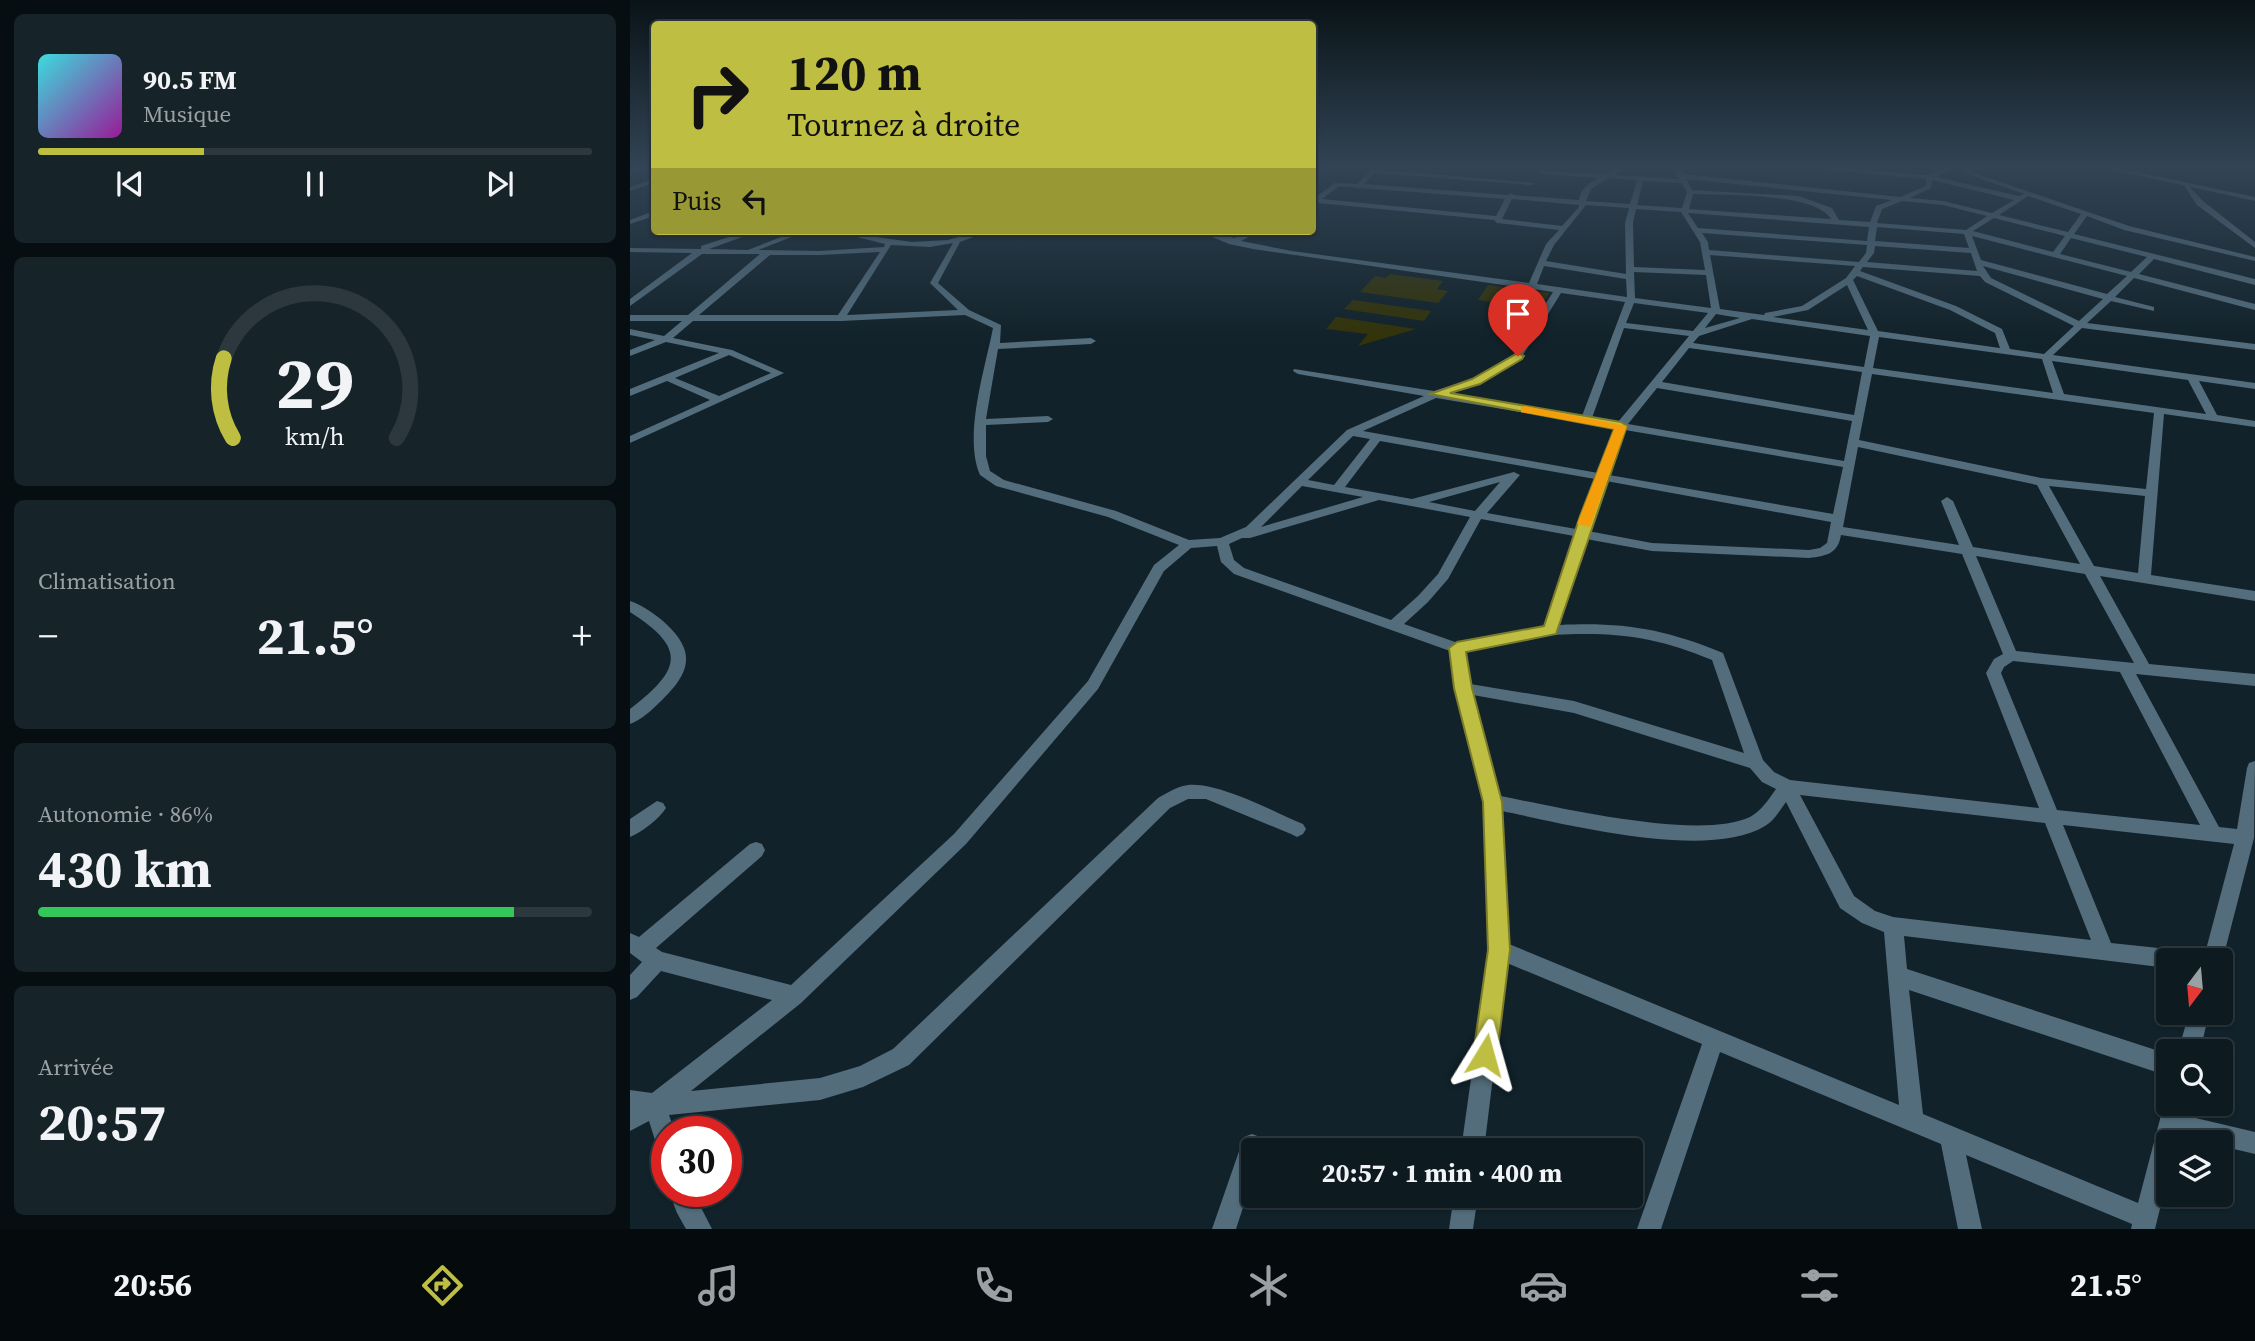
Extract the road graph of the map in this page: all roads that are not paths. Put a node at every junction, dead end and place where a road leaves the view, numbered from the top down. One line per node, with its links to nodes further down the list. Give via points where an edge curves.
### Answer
1 (1539, 225): 13 (street)
2 (1566, 225): 13 (street)
3 (1629, 225): 40 (street)
4 (1693, 225): 14 (street)
5 (1873, 225): 25 (street)
6 (1878, 225): 15 (street)
7 (1957, 225): 15 (street)
8 (1975, 225): 15 (street)
9 (2031, 225): 16 (street)
10 (2075, 225): 16 (street)
11 (2119, 225): 36 (street)
12 (2229, 225): 26 (street)
13 (1564, 228): 38 (street)
14 (1696, 230): 25 (street); 31 (street)
15 (1963, 232): 29 (street); 34 (street)
16 (2067, 234): 34 (street); 35 (street)
17 (744, 235): 30 (street)
18 (792, 235): 32 (street)
19 (852, 235): 27 (street)
20 (978, 235): 24 (street)
21 (1213, 235): 23 (street)
22 (1247, 235): 23 (street)
23 (1232, 242): 45 (street)
24 (957, 243): 27 (street); 53 (street, via 934,283)
25 (1871, 244): 29 (street); 39 (street, via 1870,253)
26 (2255, 246)
27 (887, 247): 33 (street); 57 (street)
28 (630, 250): 30 (street)
29 (1974, 251): 37 (street)
30 (696, 252): 32 (street); 49 (street)
31 (1706, 252): 39 (street); 41 (street)
32 (742, 253): 33 (street)
33 (767, 253): 56 (street)
34 (2055, 255): 43 (street)
35 (2154, 255): 43 (street); 44 (street)
36 (2255, 259)
37 (1978, 262): 42 (street); 47 (street)
38 (1542, 263): 40 (street); 45 (street)
39 (1854, 272): 42 (street); 54 (street, via 1805,308); 62 (street); 69 (street, via 1975,318 1999,331)
40 (1631, 273): 41 (street); 48 (street)
41 (1710, 274): 51 (street)
42 (1982, 274): 59 (street, via 1995,285)
43 (2134, 276): 47 (street); 50 (street)
44 (2255, 282)
45 (1532, 285): 46 (street)
46 (1559, 289): 48 (street); 79 (street, via 1518,356 1476,381)
47 (2108, 297): 52 (street); 59 (street)
48 (1632, 298): 51 (street); 58 (street)
49 (630, 303)
50 (2255, 307)
51 (1716, 309): 54 (street); 61 (street)
52 (2151, 309)
53 (966, 312): 57 (street); 66 (street, via 998,327)
54 (1752, 317): 61 (street); 62 (street)
55 (630, 318): 56 (street)
56 (690, 318): 57 (street); 63 (street)
57 (841, 318)
58 (1622, 325): 61 (street); 86 (street)
59 (2079, 325): 67 (street); 71 (street)
60 (630, 332): 63 (street)
61 (1695, 334): 65 (street)
62 (1875, 334): 69 (street); 73 (street)
63 (666, 339): 68 (street); 70 (street)
64 (1091, 341): 66 (street)
65 (1685, 345): 73 (street); 76 (street)
66 (995, 346): 87 (street)
67 (2255, 347)
68 (729, 352): 74 (street); 81 (street, via 779,373)
69 (2006, 352): 71 (street)
70 (630, 353)
71 (2046, 357): 75 (street); 80 (street)
72 (1298, 371): 79 (street)
73 (1867, 373): 80 (street); 85 (street)
74 (667, 377): 78 (street); 81 (street)
75 (2192, 377): 77 (street); 83 (street)
76 (1653, 384): 85 (street); 89 (street)
77 (2255, 386)
78 (630, 393)
79 (1436, 394): 86 (street); 90 (street)
80 (2060, 398): 82 (street)
81 (719, 400): 92 (street)
82 (2159, 411): 83 (street); 101 (street)
83 (2213, 418): 88 (street)
84 (1048, 419): 87 (street)
85 (1858, 419): 93 (street)
86 (1586, 420): 89 (street)
87 (982, 422): 109 (street, via 984,473 1000,483 1112,514)
88 (2255, 425)
89 (1621, 426): 94 (street); 97 (street)
90 (1351, 432): 91 (street); 98 (street)
91 (1378, 436): 95 (street); 100 (street)
92 (630, 440)
93 (1852, 442): 94 (street); 99 (street)
94 (1849, 465): 106 (street)
95 (1542, 466): 96 (street); 97 (street)
96 (1513, 475): 104 (street); 105 (street)
97 (1601, 476): 106 (street); 107 (street)
98 (1300, 482): 100 (street); 108 (street)
99 (2041, 482): 101 (street); 111 (street)
100 (1337, 489): 102 (street)
101 (2152, 493): 112 (street)
102 (1379, 497): 104 (street); 108 (street)
103 (1947, 501): 110 (street)
104 (1412, 503): 105 (street)
105 (1477, 516): 107 (street); 115 (street, via 1443,576)
106 (1837, 525): 107 (street, via 1833,545 1809,554 1653,547); 110 (street)
107 (1580, 536): 116 (street)
108 (1230, 540): 109 (street); 115 (street, via 1228,562 1239,571)
109 (1188, 544): 144 (street, via 1159,568 1093,685 960,839)
110 (1968, 551): 111 (street); 118 (street)
111 (2089, 569): 112 (street); 120 (street)
112 (2144, 578): 113 (street)
113 (2255, 596)
114 (630, 606): 123 (street, via 662,624 678,649 679,671 664,692)
115 (1394, 625): 117 (street)
116 (1551, 630): 117 (street); 124 (street, via 1614,626 1647,631 1718,657)
117 (1457, 648): 122 (street)
118 (2011, 656): 119 (street); 130 (street, via 1993,673)
119 (2124, 666): 120 (street); 133 (street)
120 (2144, 668): 121 (street)
121 (2255, 680)
122 (1463, 688): 124 (street, via 1574,707); 127 (street)
123 (630, 718)
124 (1756, 763): 126 (street, via 1768,778)
125 (2255, 768): 129 (street)
126 (1787, 787): 127 (street, via 1759,821 1722,831 1670,833); 130 (street); 136 (street, via 1847,902)
127 (1493, 802): 138 (street)
128 (657, 808): 131 (street)
129 (2252, 808): 134 (street)
130 (2051, 816): 133 (street); 140 (street)
131 (630, 829)
132 (1297, 829): 148 (street, via 1207,792 1186,792 1164,803 901,1057 863,1076 820,1088)
133 (2214, 835): 134 (street)
134 (2245, 838): 137 (street)
135 (756, 850): 139 (street)
136 (1893, 926): 140 (street); 142 (street)
137 (2216, 948)
138 (1499, 950): 145 (street); 155 (street)
139 (642, 951): 143 (street); 144 (street)
140 (2105, 951): 141 (street)
141 (2156, 957)
142 (1898, 976): 146 (street); 153 (street)
143 (630, 990)
144 (794, 996): 148 (street)
145 (1714, 1039): 153 (street); 164 (street)
146 (2156, 1061)
147 (630, 1101): 148 (street)
148 (655, 1105): 149 (street); 152 (street)
149 (658, 1116)
150 (2172, 1116): 160 (street)
151 (2179, 1116): 156 (street)
152 (630, 1120)
153 (1912, 1121): 154 (street)
154 (1951, 1137): 160 (street); 165 (street)
155 (1474, 1138)
156 (2255, 1143)
157 (1241, 1178): 162 (street)
158 (686, 1207): 161 (street)
159 (1464, 1208): 163 (street)
160 (2144, 1224)
161 (700, 1229)
162 (1224, 1229)
163 (1461, 1229)
164 (1649, 1229)
165 (1970, 1229)

